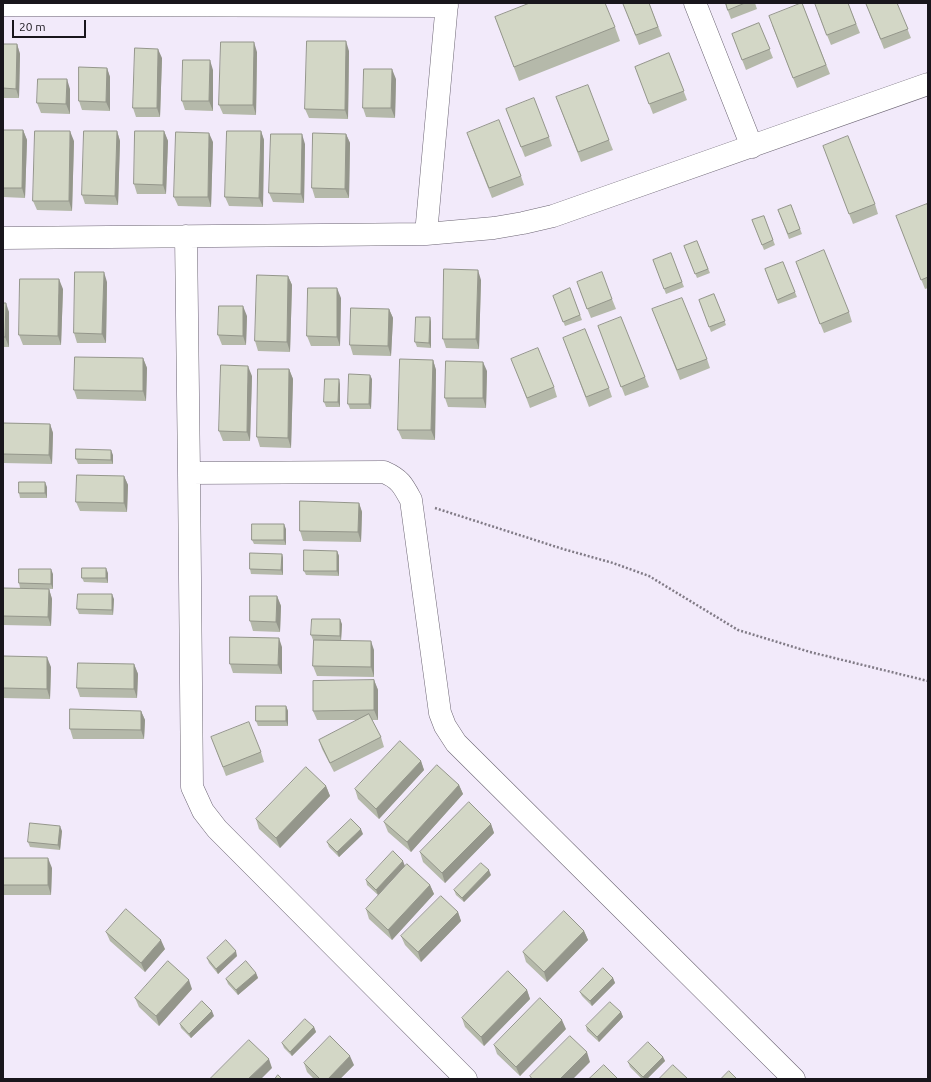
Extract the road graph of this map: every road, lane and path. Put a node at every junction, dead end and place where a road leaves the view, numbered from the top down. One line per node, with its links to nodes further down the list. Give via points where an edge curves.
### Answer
1 (695, 3): 5 (street)
2 (3, 5): 3 (street)
3 (447, 5): 6 (street)
4 (928, 84): 5 (street)
5 (752, 147): 6 (street, via 553,216 494,228)
6 (426, 234): 7 (street)
7 (186, 236): 8 (street); 9 (street)
8 (3, 238)
9 (189, 473): 10 (street, via 384,472 395,477); 12 (street, via 192,787 203,811 217,829)
10 (411, 500): 11 (path, via 649,576 738,630 810,652); 13 (street, via 440,713 456,743)
11 (928, 681)
12 (466, 1079)
13 (794, 1079)

